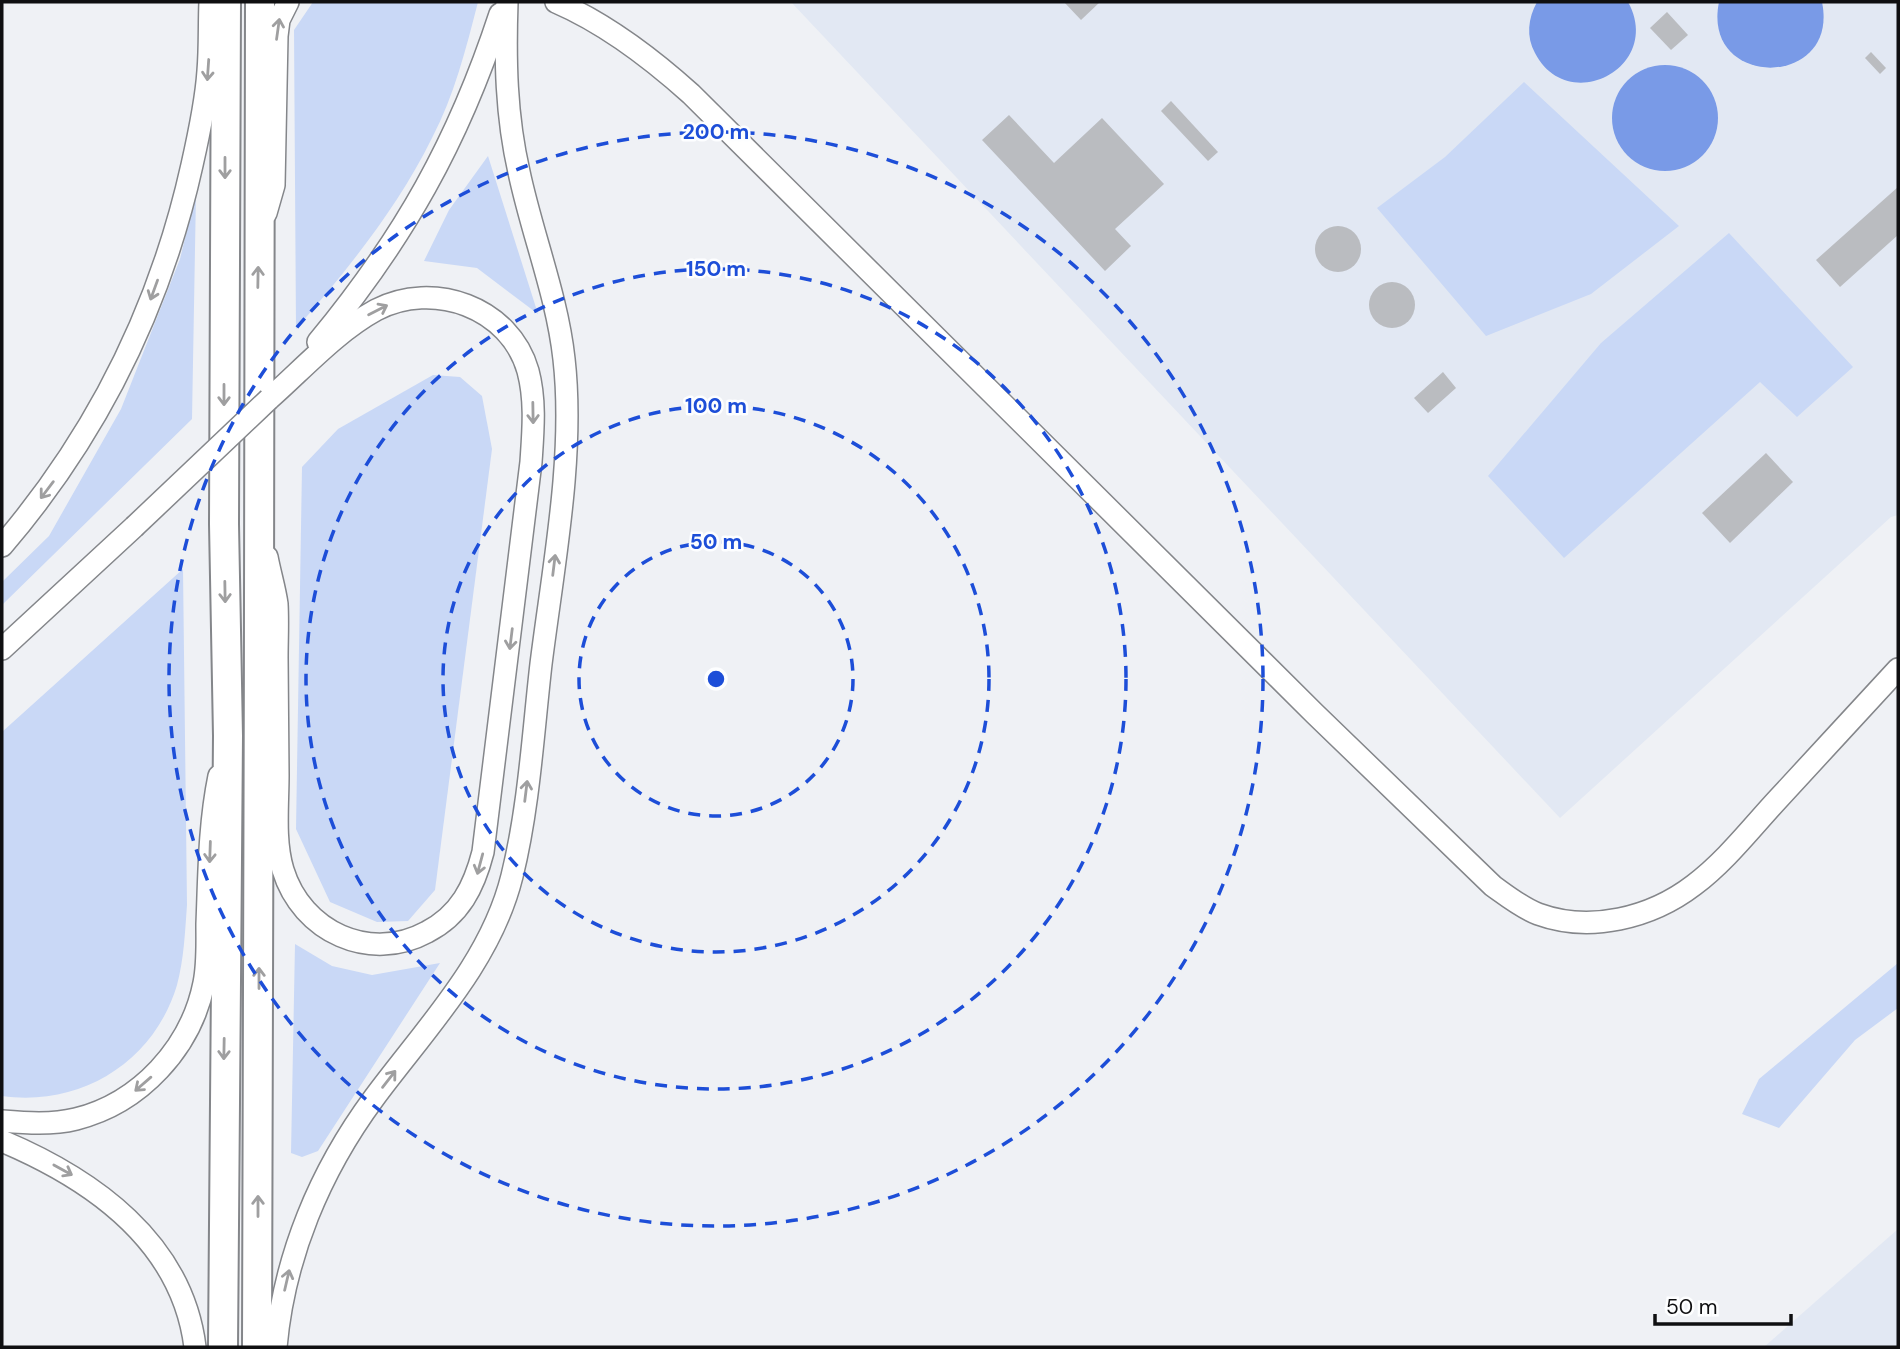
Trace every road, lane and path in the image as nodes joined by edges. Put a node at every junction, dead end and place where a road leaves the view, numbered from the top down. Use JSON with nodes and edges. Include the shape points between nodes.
{"nodes":[{"id":1,"x":209,"y":2,"type":"edge"},
{"id":2,"x":226,"y":2,"type":"edge"},
{"id":3,"x":260,"y":2,"type":"edge"},
{"id":4,"x":288,"y":2,"type":"edge"},
{"id":5,"x":506,"y":2,"type":"edge"},
{"id":6,"x":556,"y":2,"type":"edge"},
{"id":7,"x":259,"y":242,"type":"junction"},
{"id":8,"x":323,"y":344,"type":"junction"},
{"id":9,"x":259,"y":518,"type":"junction"},
{"id":10,"x":2,"y":546,"type":"edge"},
{"id":11,"x":2,"y":649,"type":"edge"},
{"id":12,"x":1898,"y":669,"type":"edge"},
{"id":13,"x":228,"y":736,"type":"junction"},
{"id":14,"x":2,"y":1121,"type":"edge"},
{"id":15,"x":2,"y":1141,"type":"edge"},
{"id":16,"x":195,"y":1347,"type":"edge"},
{"id":17,"x":223,"y":1347,"type":"edge"},
{"id":18,"x":257,"y":1347,"type":"edge"},
{"id":19,"x":276,"y":1347,"type":"edge"}],
"edges":[{"from":1,"to":10,"type":"main road","one_way":true,"via":[[208,72],[197,144],[151,299],[128,357],[74,452]]},
{"from":2,"to":13,"type":"highway","one_way":true},
{"from":3,"to":7,"type":"highway"},
{"from":7,"to":4,"type":"main road","one_way":true,"via":[[274,185],[277,36]]},
{"from":5,"to":8,"type":"main road","via":[[449,145],[411,214]]},
{"from":19,"to":5,"type":"main road","one_way":true,"via":[[291,1261],[323,1182],[372,1101],[495,929],[519,846],[558,531],[567,390],[557,317],[511,131],[505,67]]},
{"from":6,"to":12,"type":"main road","via":[[631,45],[713,115],[1363,760],[1493,886],[1537,914],[1584,923],[1607,921],[1652,910],[1675,898],[1714,868]]},
{"from":9,"to":7,"type":"highway","one_way":true},
{"from":8,"to":9,"type":"main road","one_way":true,"via":[[394,303],[444,298],[472,306],[495,321],[523,358],[531,383],[533,425],[526,513],[483,852],[462,904],[437,927],[402,942],[357,943],[331,932],[296,897],[283,869],[276,604]]},
{"from":8,"to":11,"type":"main road","bridge":true},
{"from":18,"to":9,"type":"highway","one_way":true},
{"from":13,"to":14,"type":"main road","one_way":true,"via":[[212,811],[204,983],[181,1041],[149,1080],[110,1107],[61,1122]]},
{"from":13,"to":17,"type":"highway","one_way":true},
{"from":15,"to":16,"type":"main road","one_way":true,"via":[[76,1177],[136,1228],[177,1288]]}]}
